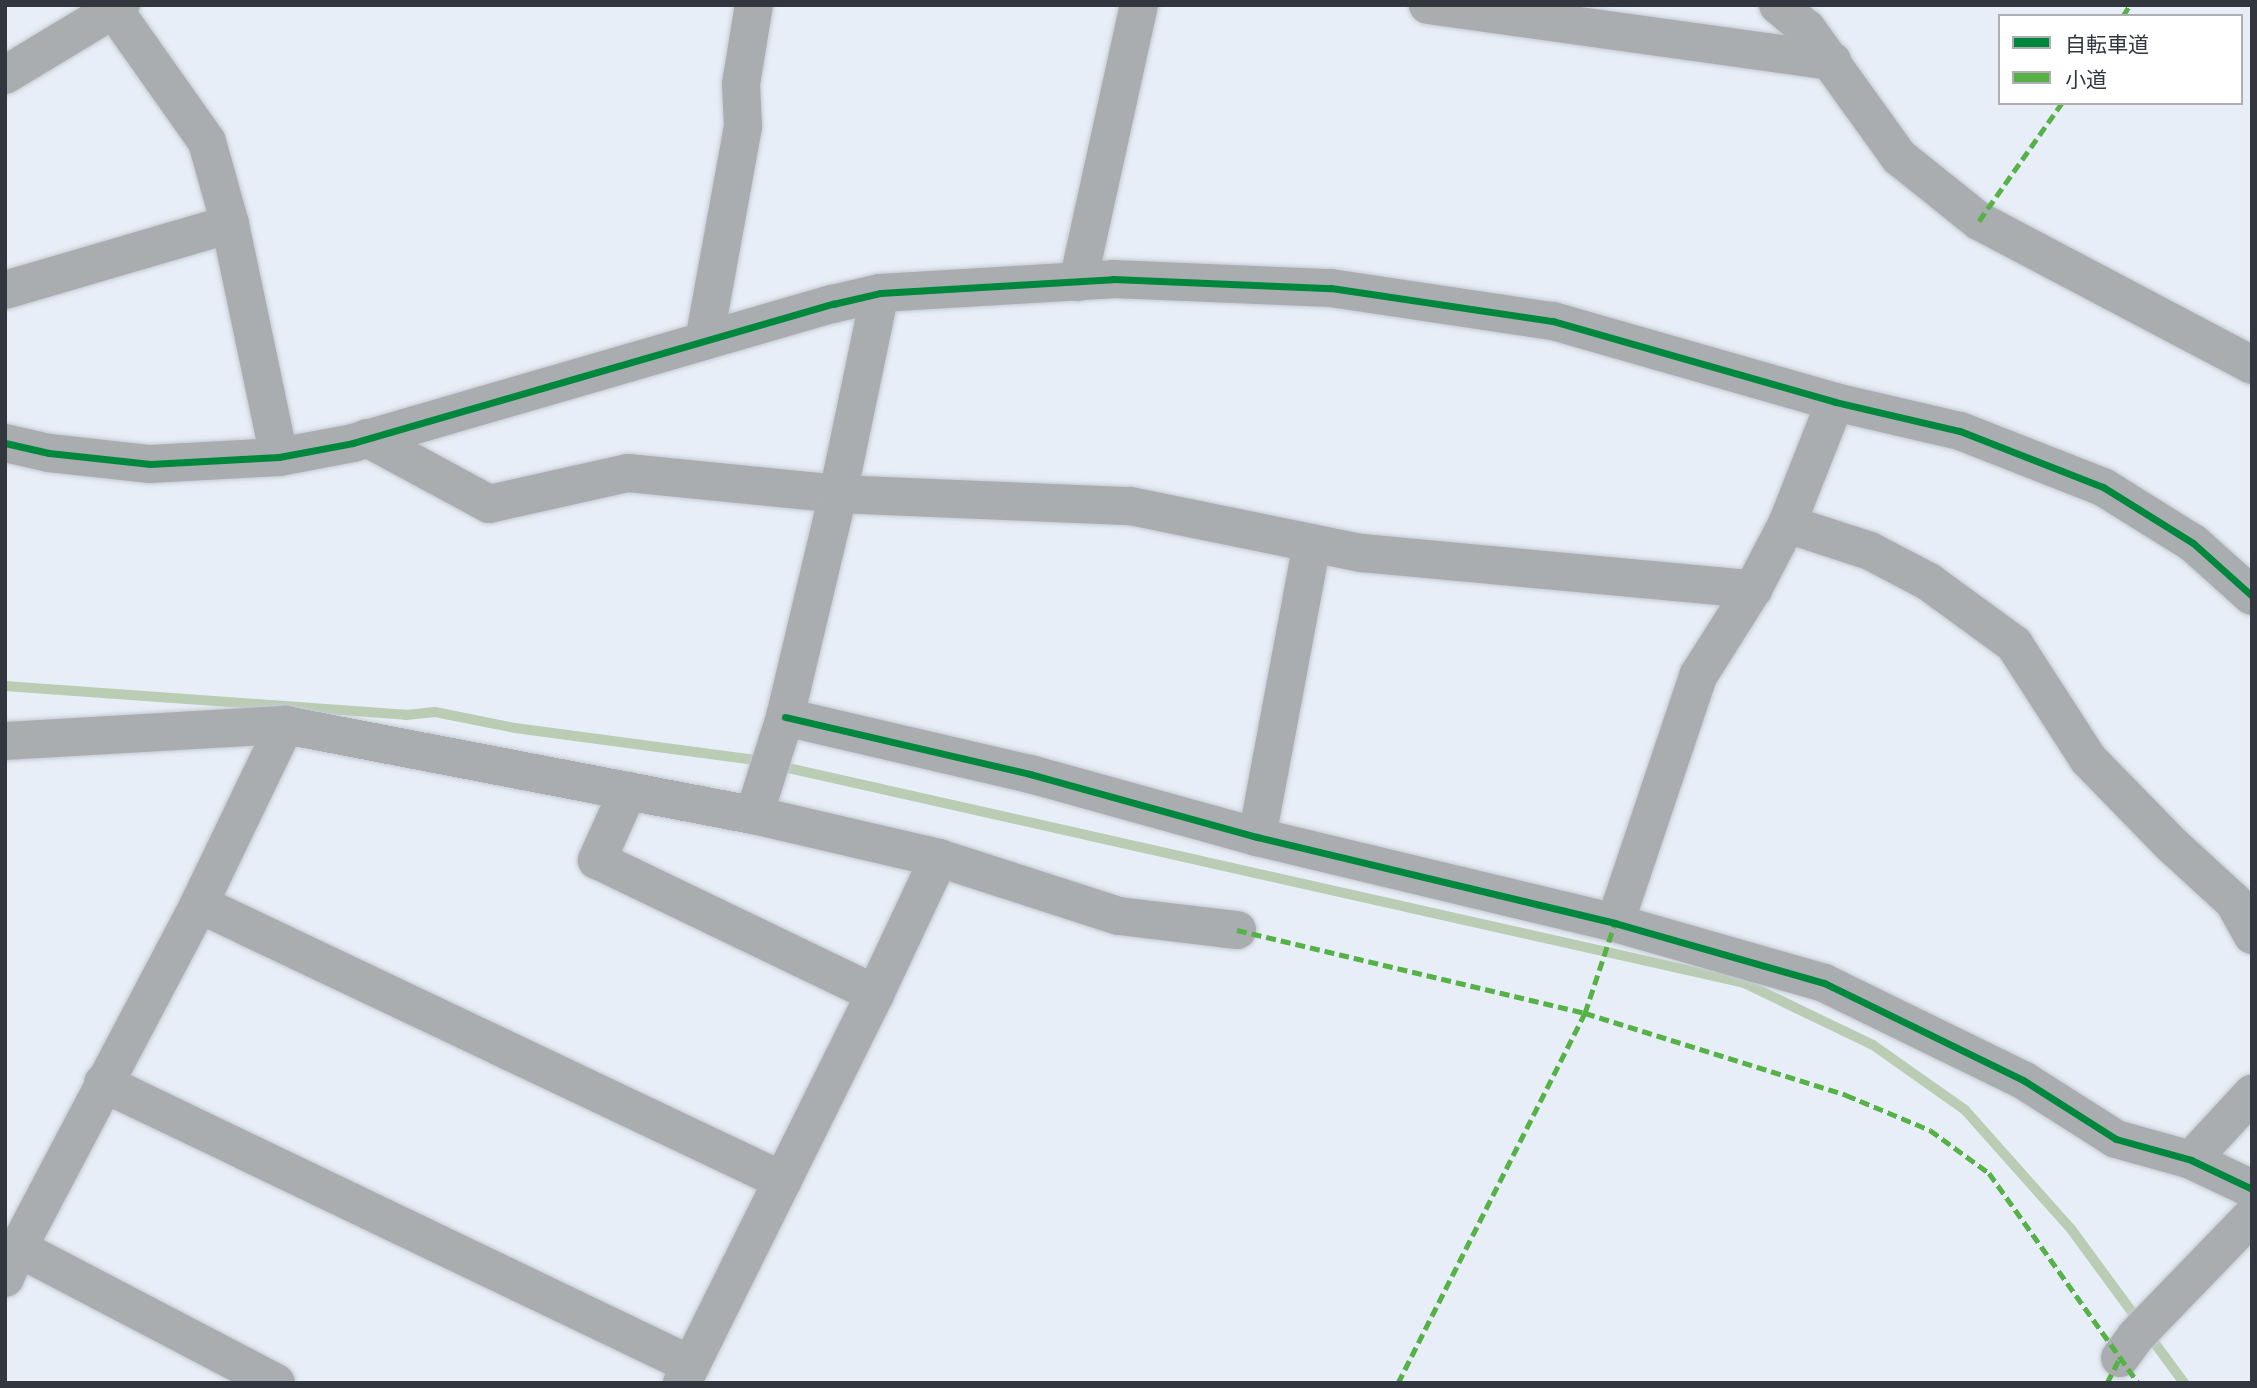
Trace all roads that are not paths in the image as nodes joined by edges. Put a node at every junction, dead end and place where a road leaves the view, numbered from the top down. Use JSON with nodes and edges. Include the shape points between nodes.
{"nodes":[{"id":1,"x":754,"y":5,"type":"edge"},
{"id":2,"x":1139,"y":5,"type":"edge"},
{"id":3,"x":1428,"y":5,"type":"edge"},
{"id":4,"x":1778,"y":5,"type":"edge"},
{"id":5,"x":118,"y":8,"type":"edge"},
{"id":6,"x":1832,"y":61,"type":"junction"},
{"id":7,"x":5,"y":75,"type":"edge"},
{"id":8,"x":230,"y":224,"type":"junction"},
{"id":9,"x":1078,"y":282,"type":"junction"},
{"id":10,"x":5,"y":290,"type":"edge"},
{"id":11,"x":880,"y":293,"type":"junction"},
{"id":12,"x":704,"y":341,"type":"junction"},
{"id":13,"x":2252,"y":365,"type":"edge"},
{"id":14,"x":1835,"y":402,"type":"junction"},
{"id":15,"x":368,"y":438,"type":"junction"},
{"id":16,"x":5,"y":443,"type":"edge"},
{"id":17,"x":279,"y":457,"type":"junction"},
{"id":18,"x":838,"y":494,"type":"junction"},
{"id":19,"x":1787,"y":524,"type":"junction"},
{"id":20,"x":1312,"y":543,"type":"junction"},
{"id":21,"x":1753,"y":589,"type":"junction"},
{"id":22,"x":2252,"y":596,"type":"edge"},
{"id":23,"x":785,"y":717,"type":"junction"},
{"id":24,"x":285,"y":725,"type":"junction"},
{"id":25,"x":5,"y":741,"type":"edge"},
{"id":26,"x":628,"y":791,"type":"junction"},
{"id":27,"x":754,"y":815,"type":"junction"},
{"id":28,"x":1256,"y":837,"type":"junction"},
{"id":29,"x":939,"y":858,"type":"junction"},
{"id":30,"x":199,"y":904,"type":"junction"},
{"id":31,"x":1615,"y":923,"type":"junction"},
{"id":32,"x":1237,"y":930,"type":"dead end"},
{"id":33,"x":2252,"y":935,"type":"edge"},
{"id":34,"x":875,"y":995,"type":"junction"},
{"id":35,"x":103,"y":1083,"type":"junction"},
{"id":36,"x":2252,"y":1094,"type":"edge"},
{"id":37,"x":2191,"y":1160,"type":"junction"},
{"id":38,"x":783,"y":1181,"type":"junction"},
{"id":39,"x":2252,"y":1189,"type":"edge"},
{"id":40,"x":2252,"y":1216,"type":"edge"},
{"id":41,"x":11,"y":1263,"type":"edge"},
{"id":42,"x":2120,"y":1358,"type":"dead end"},
{"id":43,"x":687,"y":1374,"type":"edge"},
{"id":44,"x":276,"y":1383,"type":"edge"}],
"edges":[{"from":1,"to":12,"type":"street","via":[[741,84],[743,126]]},
{"from":2,"to":9,"type":"street"},
{"from":3,"to":6,"type":"street"},
{"from":4,"to":6,"type":"street","via":[[1807,29]]},
{"from":5,"to":7,"type":"street"},
{"from":5,"to":8,"type":"street","via":[[206,142]]},
{"from":6,"to":13,"type":"street","via":[[1899,157],[1979,220]]},
{"from":8,"to":10,"type":"street"},
{"from":8,"to":17,"type":"street"},
{"from":9,"to":11,"type":"street"},
{"from":9,"to":14,"type":"street","via":[[1113,279],[1331,288],[1553,321]]},
{"from":11,"to":12,"type":"street"},
{"from":11,"to":18,"type":"street"},
{"from":12,"to":15,"type":"street"},
{"from":14,"to":19,"type":"street"},
{"from":14,"to":22,"type":"street","via":[[1960,431],[2104,487],[2193,543]]},
{"from":15,"to":17,"type":"street"},
{"from":15,"to":18,"type":"street","via":[[489,504],[628,473]]},
{"from":16,"to":17,"type":"street","via":[[49,453],[150,464]]},
{"from":18,"to":20,"type":"street","via":[[1130,506]]},
{"from":18,"to":23,"type":"street"},
{"from":19,"to":21,"type":"street"},
{"from":19,"to":33,"type":"street","via":[[1870,551],[1929,582],[2014,645],[2088,759],[2234,902]]},
{"from":20,"to":21,"type":"street","via":[[1362,553]]},
{"from":20,"to":28,"type":"street"},
{"from":21,"to":31,"type":"street","via":[[1699,676]]},
{"from":23,"to":27,"type":"street"},
{"from":23,"to":28,"type":"street","via":[[1030,774]]},
{"from":24,"to":25,"type":"street"},
{"from":24,"to":26,"type":"street"},
{"from":24,"to":30,"type":"street"},
{"from":26,"to":27,"type":"street"},
{"from":26,"to":34,"type":"street","via":[[597,860]]},
{"from":27,"to":29,"type":"street"},
{"from":28,"to":31,"type":"street"},
{"from":29,"to":32,"type":"street","via":[[1118,916]]},
{"from":29,"to":34,"type":"street"},
{"from":30,"to":35,"type":"street"},
{"from":30,"to":38,"type":"street"},
{"from":31,"to":37,"type":"street","via":[[1824,983],[2023,1080],[2116,1139]]},
{"from":34,"to":38,"type":"street"},
{"from":35,"to":41,"type":"street"},
{"from":35,"to":43,"type":"street"},
{"from":36,"to":37,"type":"street"},
{"from":37,"to":39,"type":"street"},
{"from":38,"to":43,"type":"street"},
{"from":40,"to":42,"type":"street"},
{"from":41,"to":44,"type":"street"}]}
